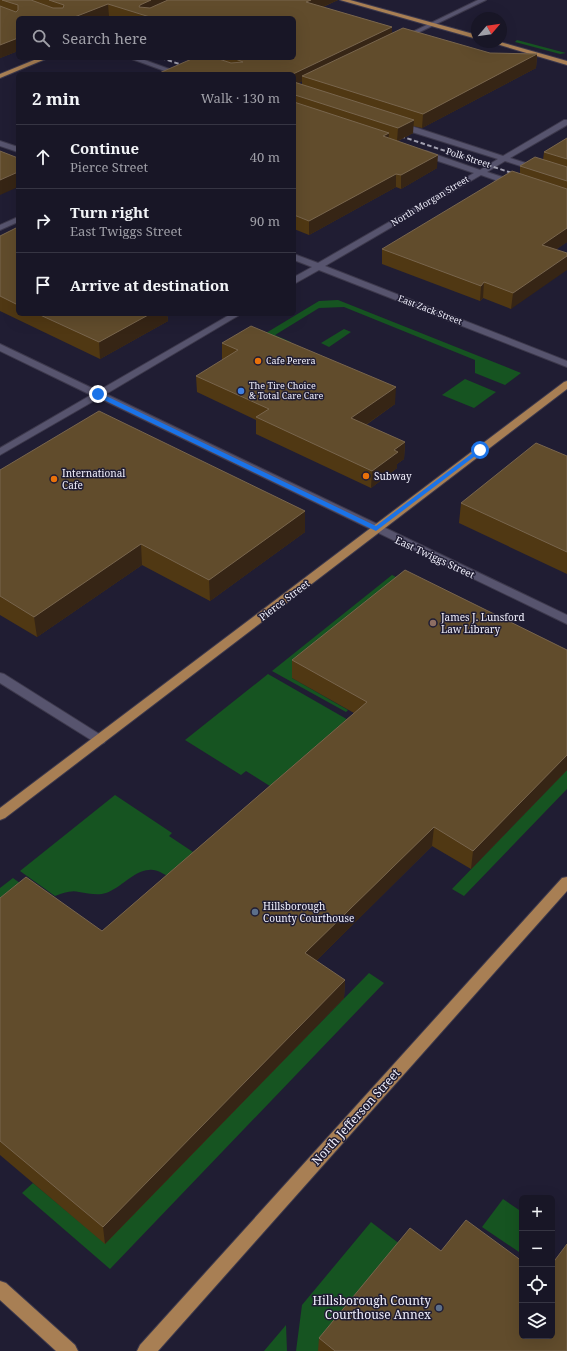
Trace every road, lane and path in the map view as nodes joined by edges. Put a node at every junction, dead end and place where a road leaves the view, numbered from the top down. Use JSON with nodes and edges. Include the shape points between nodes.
{"nodes":[{"id":1,"x":343,"y":0,"type":"edge"},
{"id":2,"x":483,"y":0,"type":"edge"},
{"id":3,"x":430,"y":24,"type":"junction"},
{"id":4,"x":471,"y":36,"type":"edge"},
{"id":5,"x":392,"y":43,"type":"edge"},
{"id":6,"x":507,"y":46,"type":"edge"},
{"id":7,"x":41,"y":60,"type":"edge"},
{"id":8,"x":138,"y":60,"type":"edge"},
{"id":9,"x":194,"y":60,"type":"edge"},
{"id":10,"x":567,"y":62,"type":"edge"},
{"id":11,"x":174,"y":72,"type":"edge"},
{"id":12,"x":232,"y":72,"type":"edge"},
{"id":13,"x":0,"y":76,"type":"edge"},
{"id":14,"x":567,"y":122,"type":"edge"},
{"id":15,"x":393,"y":123,"type":"edge"},
{"id":16,"x":0,"y":143,"type":"edge"},
{"id":17,"x":16,"y":149,"type":"edge"},
{"id":18,"x":414,"y":150,"type":"edge"},
{"id":19,"x":504,"y":158,"type":"junction"},
{"id":20,"x":479,"y":172,"type":"junction"},
{"id":21,"x":567,"y":179,"type":"edge"},
{"id":22,"x":525,"y":187,"type":"edge"},
{"id":23,"x":16,"y":220,"type":"edge"},
{"id":24,"x":0,"y":228,"type":"edge"},
{"id":25,"x":296,"y":258,"type":"edge"},
{"id":26,"x":319,"y":267,"type":"junction"},
{"id":27,"x":296,"y":280,"type":"edge"},
{"id":28,"x":234,"y":316,"type":"edge"},
{"id":29,"x":0,"y":347,"type":"edge"},
{"id":30,"x":567,"y":364,"type":"edge"},
{"id":31,"x":567,"y":384,"type":"edge"},
{"id":32,"x":98,"y":394,"type":"junction"},
{"id":33,"x":0,"y":452,"type":"edge"},
{"id":34,"x":376,"y":529,"type":"junction"},
{"id":35,"x":567,"y":620,"type":"edge"},
{"id":36,"x":0,"y":677,"type":"edge"},
{"id":37,"x":100,"y":740,"type":"junction"},
{"id":38,"x":0,"y":815,"type":"edge"},
{"id":39,"x":567,"y":882,"type":"edge"},
{"id":40,"x":0,"y":1289,"type":"edge"},
{"id":41,"x":69,"y":1351,"type":"edge"},
{"id":42,"x":146,"y":1351,"type":"edge"}],
"edges":[{"from":1,"to":3,"type":"main road"},
{"from":2,"to":3,"type":"street"},
{"from":3,"to":4,"type":"main road"},
{"from":3,"to":5,"type":"street"},
{"from":6,"to":10,"type":"main road"},
{"from":7,"to":13,"type":"main road"},
{"from":8,"to":11,"type":"street"},
{"from":9,"to":12,"type":"street"},
{"from":14,"to":19,"type":"street","name":"North Morgan Street"},
{"from":15,"to":19,"type":"street","name":"Polk Street"},
{"from":16,"to":17,"type":"street"},
{"from":18,"to":20,"type":"street","name":"Polk Street"},
{"from":19,"to":20,"type":"street","name":"North Morgan Street"},
{"from":19,"to":21,"type":"street","name":"Polk Street"},
{"from":20,"to":22,"type":"street","name":"Polk Street"},
{"from":20,"to":26,"type":"street","name":"North Morgan Street"},
{"from":23,"to":24,"type":"street"},
{"from":25,"to":26,"type":"street","name":"East Zack Street"},
{"from":26,"to":27,"type":"street","name":"North Morgan Street"},
{"from":26,"to":30,"type":"street","name":"East Zack Street"},
{"from":28,"to":32,"type":"street"},
{"from":29,"to":32,"type":"street","name":"East Twiggs Street"},
{"from":31,"to":34,"type":"main road","name":"Pierce Street"},
{"from":32,"to":33,"type":"street"},
{"from":32,"to":34,"type":"street","name":"East Twiggs Street"},
{"from":34,"to":35,"type":"street","name":"East Twiggs Street"},
{"from":34,"to":37,"type":"main road","name":"Pierce Street"},
{"from":36,"to":37,"type":"street"},
{"from":37,"to":38,"type":"main road","name":"Pierce Street"},
{"from":39,"to":42,"type":"main road","name":"North Jefferson Street"},
{"from":40,"to":41,"type":"main road"}]}
